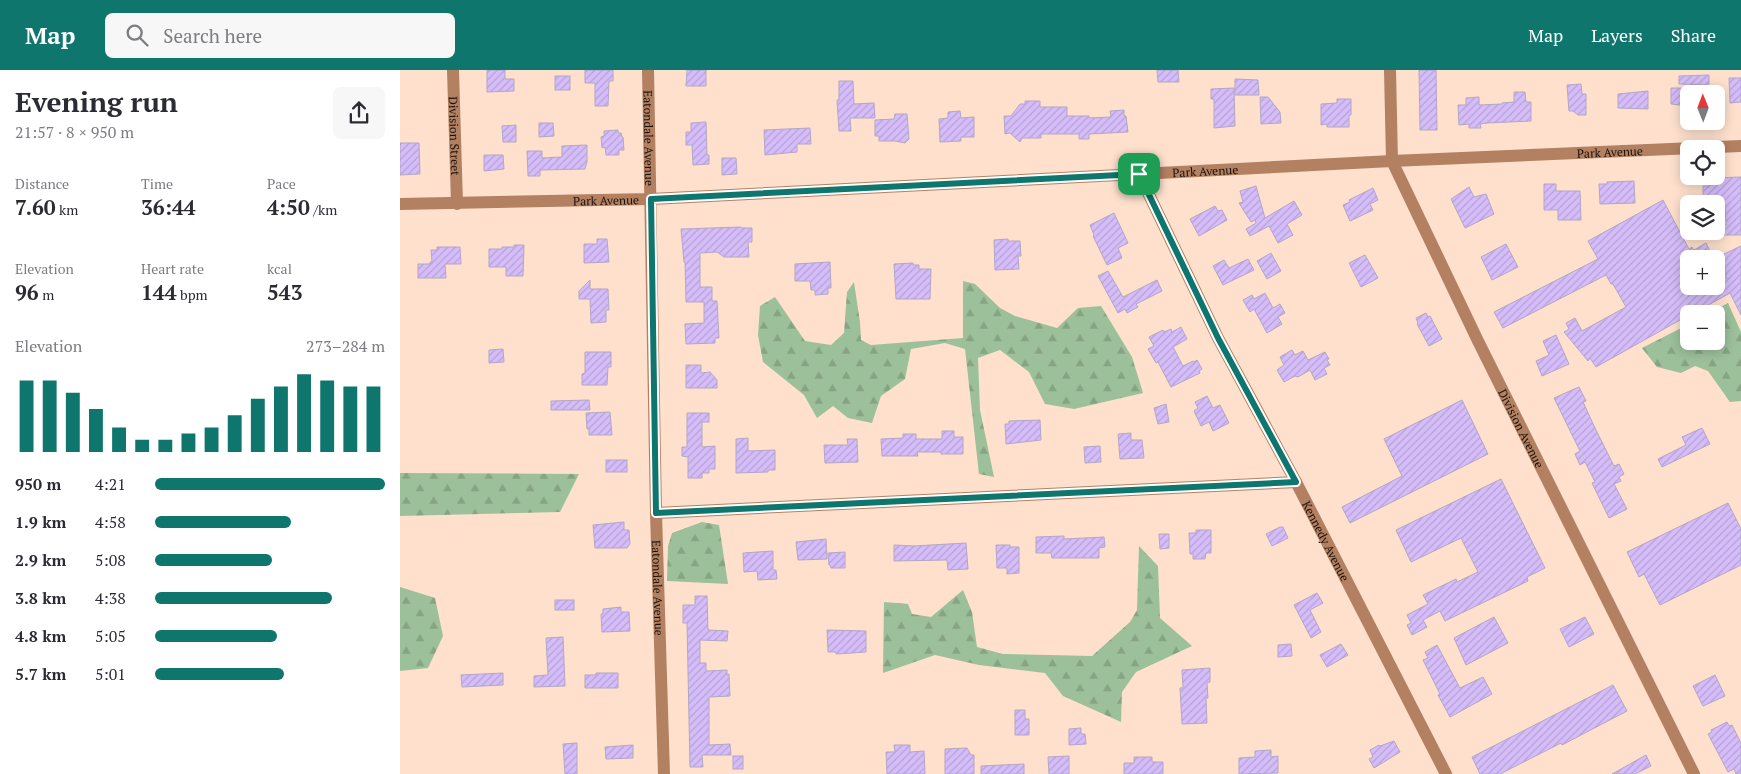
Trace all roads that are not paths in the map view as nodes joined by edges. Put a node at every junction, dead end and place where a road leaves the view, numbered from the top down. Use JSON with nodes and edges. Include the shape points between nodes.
{"nodes":[{"id":1,"x":453,"y":70,"type":"edge"},
{"id":2,"x":648,"y":70,"type":"edge"},
{"id":3,"x":1390,"y":70,"type":"edge"},
{"id":4,"x":1741,"y":146,"type":"edge"},
{"id":5,"x":1392,"y":161,"type":"junction"},
{"id":6,"x":1139,"y":174,"type":"junction"},
{"id":7,"x":651,"y":199,"type":"junction"},
{"id":8,"x":400,"y":204,"type":"edge"},
{"id":9,"x":456,"y":204,"type":"junction"},
{"id":10,"x":1296,"y":482,"type":"junction"},
{"id":11,"x":656,"y":513,"type":"junction"},
{"id":12,"x":664,"y":774,"type":"edge"},
{"id":13,"x":1446,"y":774,"type":"edge"},
{"id":14,"x":1694,"y":774,"type":"edge"}],
"edges":[{"from":1,"to":9,"type":"street","name":"Division Street"},
{"from":2,"to":7,"type":"street","name":"Eatondale Avenue"},
{"from":3,"to":5,"type":"street","name":"Division Avenue"},
{"from":4,"to":5,"type":"street","name":"Park Avenue"},
{"from":5,"to":6,"type":"street","name":"Park Avenue"},
{"from":5,"to":14,"type":"street","name":"Division Avenue"},
{"from":6,"to":7,"type":"street","name":"Park Avenue"},
{"from":6,"to":10,"type":"street","name":"Kennedy Avenue","via":[[1218,338]]},
{"from":7,"to":9,"type":"street","name":"Park Avenue"},
{"from":7,"to":11,"type":"street","name":"Eatondale Avenue"},
{"from":8,"to":9,"type":"street","name":"Park Avenue"},
{"from":10,"to":11,"type":"street"},
{"from":10,"to":13,"type":"street","name":"Kennedy Avenue"},
{"from":11,"to":12,"type":"street","name":"Eatondale Avenue"}]}
